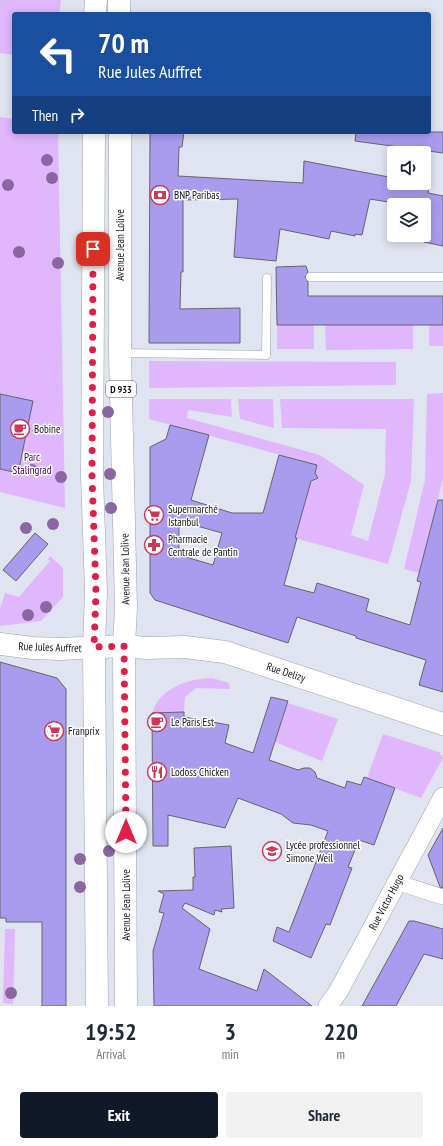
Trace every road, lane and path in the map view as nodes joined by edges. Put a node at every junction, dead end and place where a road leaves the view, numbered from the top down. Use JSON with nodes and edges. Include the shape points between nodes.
{"nodes":[{"id":1,"x":96,"y":0,"type":"edge"},
{"id":2,"x":119,"y":0,"type":"edge"},
{"id":3,"x":96,"y":12,"type":"edge"},
{"id":4,"x":119,"y":12,"type":"edge"},
{"id":5,"x":94,"y":134,"type":"edge"},
{"id":6,"x":120,"y":134,"type":"edge"},
{"id":7,"x":310,"y":277,"type":"dead end"},
{"id":8,"x":443,"y":277,"type":"edge"},
{"id":9,"x":267,"y":278,"type":"dead end"},
{"id":10,"x":120,"y":353,"type":"junction"},
{"id":11,"x":0,"y":644,"type":"edge"},
{"id":12,"x":124,"y":646,"type":"junction"},
{"id":13,"x":94,"y":647,"type":"junction"},
{"id":14,"x":443,"y":724,"type":"edge"},
{"id":15,"x":443,"y":797,"type":"edge"},
{"id":16,"x":396,"y":882,"type":"junction"},
{"id":17,"x":443,"y":897,"type":"edge"},
{"id":18,"x":97,"y":1006,"type":"edge"},
{"id":19,"x":126,"y":1006,"type":"edge"},
{"id":20,"x":328,"y":1006,"type":"edge"}],
"edges":[{"from":1,"to":3,"type":"main road"},
{"from":2,"to":4,"type":"main road"},
{"from":5,"to":13,"type":"main road","number":"D 933","via":[[92,461],[96,592]]},
{"from":6,"to":10,"type":"main road","name":"Avenue Jean Lolive","number":"D 933"},
{"from":7,"to":8,"type":"lane"},
{"from":9,"to":10,"type":"lane","via":[[266,355]]},
{"from":10,"to":12,"type":"main road","name":"Avenue Jean Lolive","number":"D 933","via":[[126,597]]},
{"from":11,"to":13,"type":"main road","name":"Rue Jules Auffret","via":[[33,648]]},
{"from":12,"to":13,"type":"main road","name":"Rue Jules Auffret"},
{"from":12,"to":14,"type":"main road","name":"Rue Delizy","via":[[185,647],[225,652]]},
{"from":12,"to":19,"type":"main road","name":"Avenue Jean Lolive","number":"D 933"},
{"from":13,"to":18,"type":"main road","number":"D 933"},
{"from":15,"to":16,"type":"street","name":"Rue Victor Hugo"},
{"from":16,"to":17,"type":"street"},
{"from":16,"to":20,"type":"street","name":"Rue Victor Hugo","via":[[338,992]]}]}
